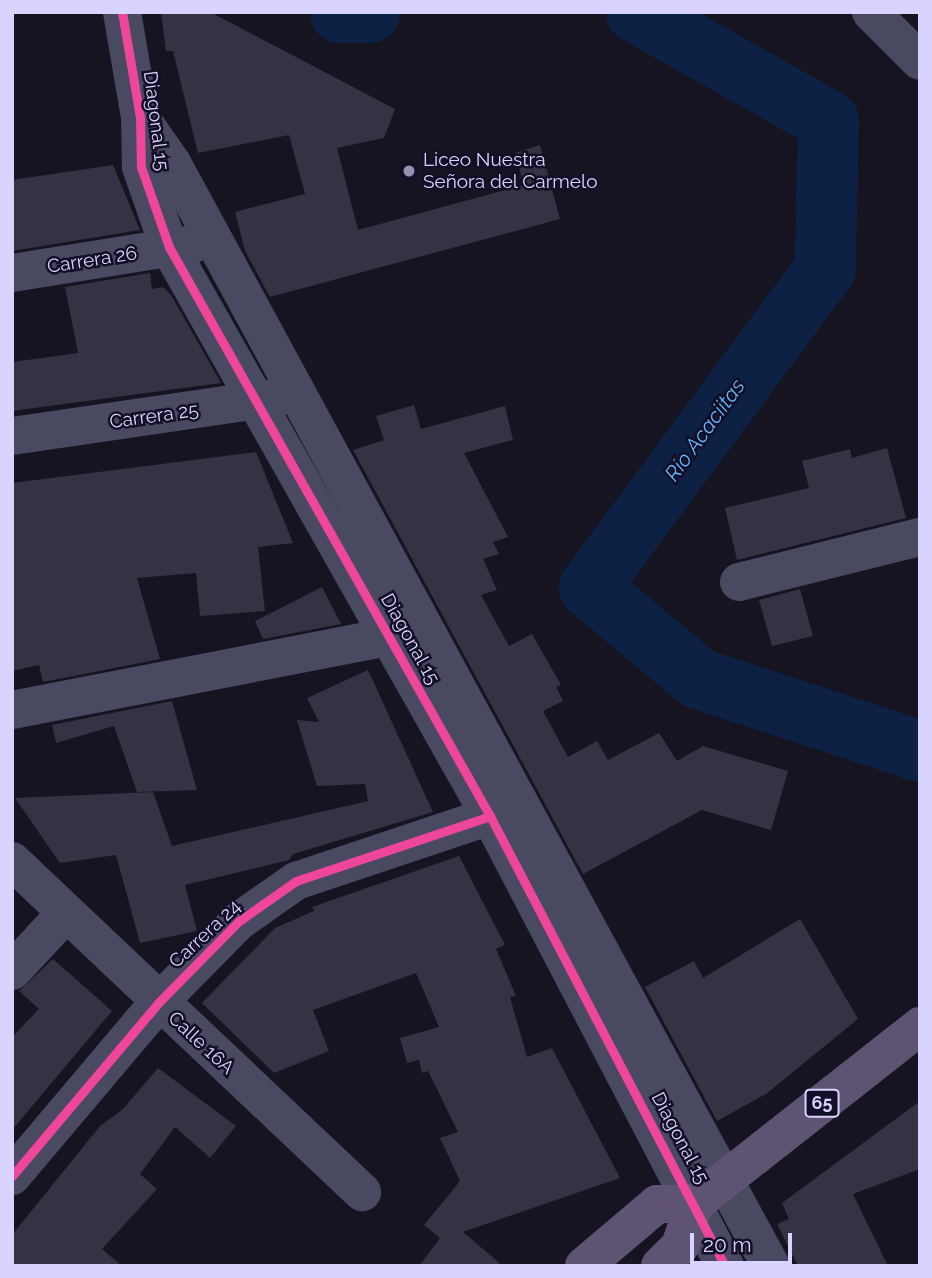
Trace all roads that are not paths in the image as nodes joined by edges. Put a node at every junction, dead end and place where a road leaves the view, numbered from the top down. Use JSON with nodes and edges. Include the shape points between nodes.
{"nodes":[{"id":1,"x":122,"y":12,"type":"edge"},
{"id":2,"x":870,"y":12,"type":"edge"},
{"id":3,"x":920,"y":61,"type":"edge"},
{"id":4,"x":140,"y":117,"type":"junction"},
{"id":5,"x":213,"y":241,"type":"junction"},
{"id":6,"x":169,"y":247,"type":"junction"},
{"id":7,"x":12,"y":273,"type":"edge"},
{"id":8,"x":295,"y":394,"type":"junction"},
{"id":9,"x":255,"y":401,"type":"junction"},
{"id":10,"x":12,"y":436,"type":"edge"},
{"id":11,"x":920,"y":537,"type":"edge"},
{"id":12,"x":739,"y":582,"type":"dead end"},
{"id":13,"x":389,"y":637,"type":"junction"},
{"id":14,"x":12,"y":710,"type":"edge"},
{"id":15,"x":490,"y":816,"type":"junction"},
{"id":16,"x":12,"y":861,"type":"edge"},
{"id":17,"x":66,"y":913,"type":"junction"},
{"id":18,"x":12,"y":971,"type":"edge"},
{"id":19,"x":158,"y":1003,"type":"junction"},
{"id":20,"x":920,"y":1026,"type":"edge"},
{"id":21,"x":12,"y":1176,"type":"edge"},
{"id":22,"x":725,"y":1180,"type":"junction"},
{"id":23,"x":362,"y":1192,"type":"dead end"},
{"id":24,"x":694,"y":1204,"type":"junction"},
{"id":25,"x":584,"y":1266,"type":"edge"},
{"id":26,"x":660,"y":1266,"type":"edge"},
{"id":27,"x":724,"y":1266,"type":"edge"},
{"id":28,"x":771,"y":1266,"type":"edge"}],
"edges":[{"from":1,"to":4,"type":"street","name":"Diagonal 15"},
{"from":2,"to":3,"type":"street"},
{"from":4,"to":5,"type":"street","name":"Diagonal 15"},
{"from":4,"to":6,"type":"street","name":"Diagonal 15","via":[[141,167]]},
{"from":5,"to":6,"type":"street","name":"Carrera 26"},
{"from":5,"to":8,"type":"street","name":"Diagonal 15"},
{"from":6,"to":7,"type":"street","name":"Carrera 26"},
{"from":6,"to":9,"type":"street","name":"Diagonal 15"},
{"from":8,"to":9,"type":"street","name":"Carrera 25"},
{"from":8,"to":22,"type":"street","name":"Diagonal 15"},
{"from":9,"to":10,"type":"street","name":"Carrera 25"},
{"from":9,"to":13,"type":"street","name":"Diagonal 15"},
{"from":11,"to":12,"type":"street"},
{"from":13,"to":14,"type":"street"},
{"from":13,"to":15,"type":"street","name":"Diagonal 15"},
{"from":15,"to":19,"type":"street","name":"Carrera 24","via":[[296,881],[239,921]]},
{"from":15,"to":24,"type":"street","name":"Diagonal 15"},
{"from":16,"to":17,"type":"street","name":"Calle 16A"},
{"from":17,"to":18,"type":"street"},
{"from":17,"to":19,"type":"street","name":"Calle 16A"},
{"from":19,"to":21,"type":"street","name":"Carrera 24"},
{"from":19,"to":23,"type":"street","name":"Calle 16A"},
{"from":20,"to":22,"type":"main road","number":"65"},
{"from":22,"to":24,"type":"main road","number":"65"},
{"from":22,"to":28,"type":"street","name":"Diagonal 15"},
{"from":24,"to":25,"type":"main road","via":[[657,1204]]},
{"from":24,"to":26,"type":"main road","via":[[680,1246]]},
{"from":24,"to":27,"type":"street","name":"Diagonal 15"}]}
